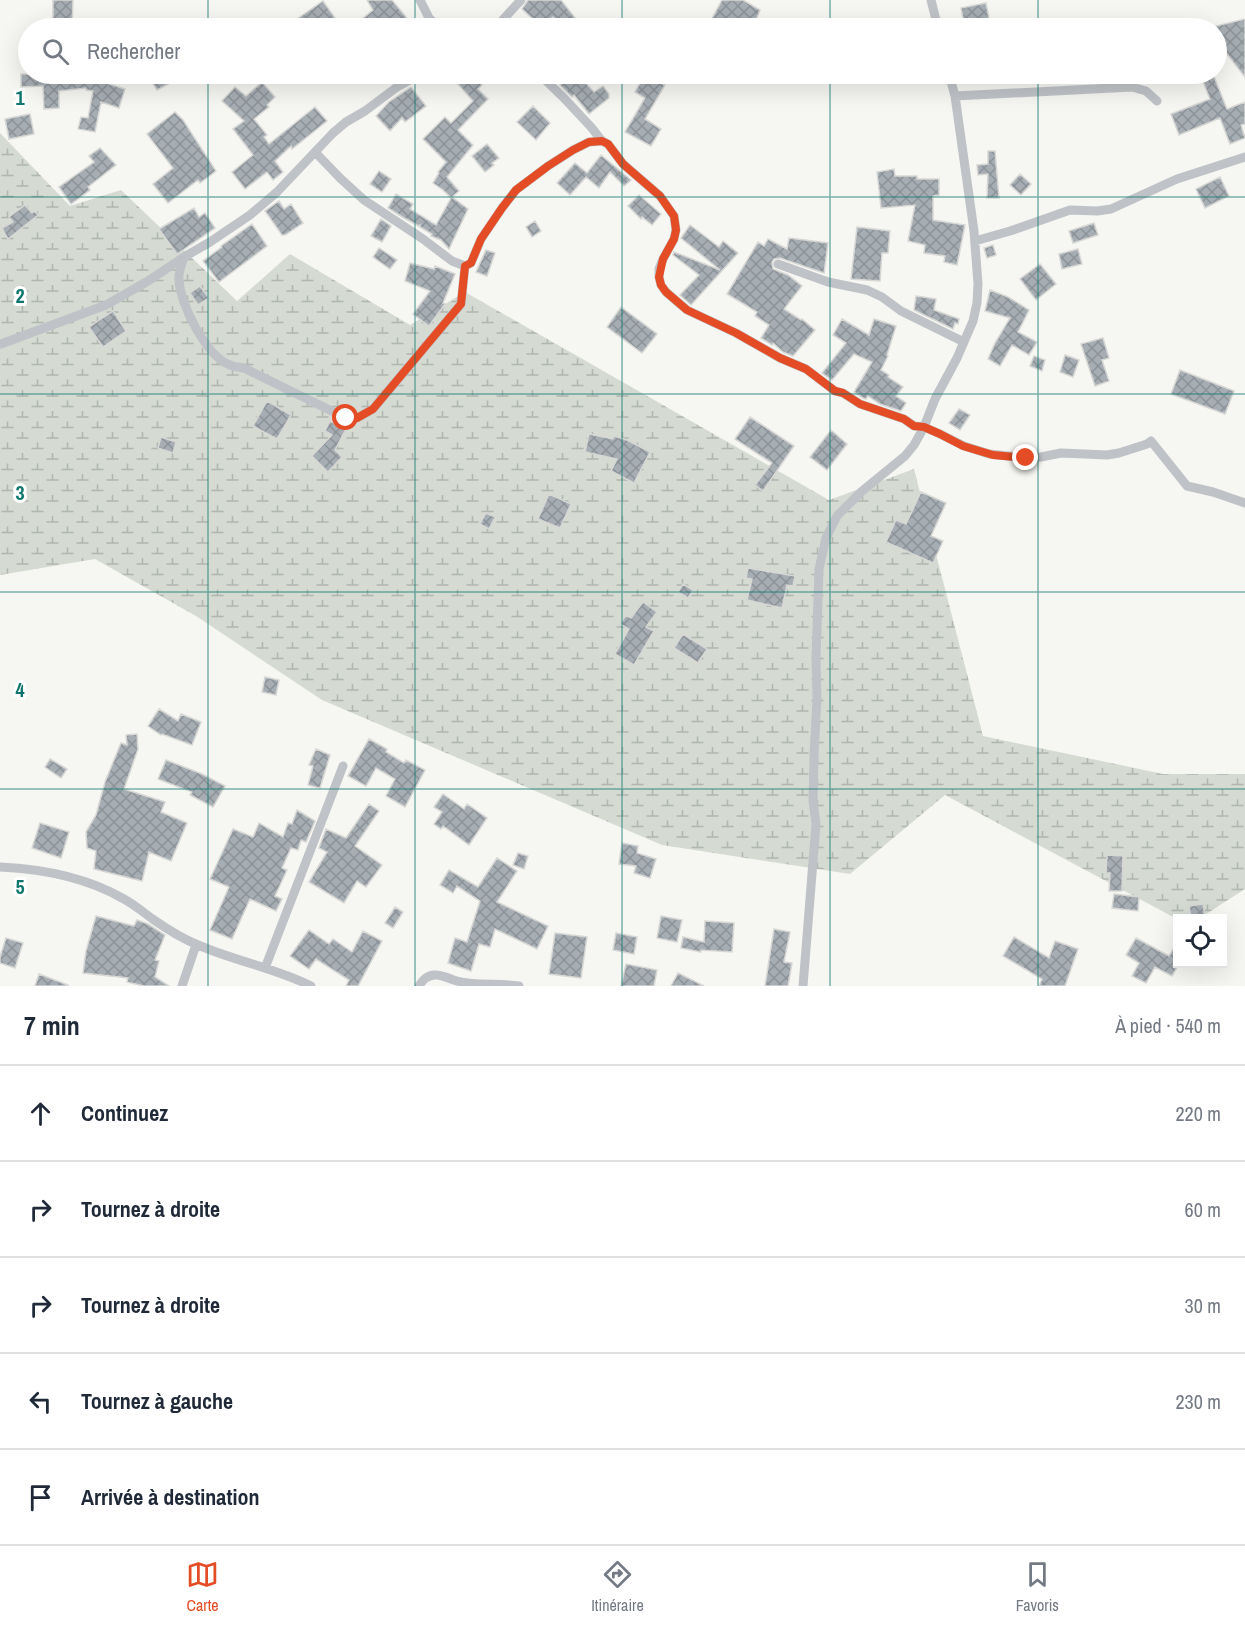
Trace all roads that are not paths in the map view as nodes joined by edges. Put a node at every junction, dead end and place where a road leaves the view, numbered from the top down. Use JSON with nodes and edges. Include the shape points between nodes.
{"nodes":[{"id":1,"x":420,"y":0,"type":"edge"},
{"id":2,"x":521,"y":0,"type":"edge"},
{"id":3,"x":931,"y":0,"type":"edge"},
{"id":4,"x":429,"y":18,"type":"edge"},
{"id":5,"x":504,"y":18,"type":"edge"},
{"id":6,"x":936,"y":18,"type":"edge"},
{"id":7,"x":403,"y":84,"type":"edge"},
{"id":8,"x":549,"y":84,"type":"edge"},
{"id":9,"x":952,"y":84,"type":"edge"},
{"id":10,"x":955,"y":96,"type":"junction"},
{"id":11,"x":1157,"y":101,"type":"dead end"},
{"id":12,"x":602,"y":141,"type":"junction"},
{"id":13,"x":315,"y":152,"type":"junction"},
{"id":14,"x":1245,"y":157,"type":"edge"},
{"id":15,"x":975,"y":241,"type":"junction"},
{"id":16,"x":184,"y":257,"type":"junction"},
{"id":17,"x":778,"y":264,"type":"dead end"},
{"id":18,"x":465,"y":266,"type":"junction"},
{"id":19,"x":964,"y":342,"type":"junction"},
{"id":20,"x":1,"y":344,"type":"edge"},
{"id":21,"x":924,"y":427,"type":"junction"},
{"id":22,"x":1245,"y":503,"type":"edge"},
{"id":23,"x":343,"y":766,"type":"dead end"},
{"id":24,"x":0,"y":867,"type":"edge"},
{"id":25,"x":196,"y":945,"type":"junction"},
{"id":26,"x":265,"y":968,"type":"junction"},
{"id":27,"x":182,"y":986,"type":"edge"},
{"id":28,"x":311,"y":986,"type":"edge"},
{"id":29,"x":419,"y":986,"type":"edge"},
{"id":30,"x":519,"y":986,"type":"edge"},
{"id":31,"x":803,"y":986,"type":"edge"}],
"edges":[{"from":1,"to":4,"type":"street"},
{"from":2,"to":5,"type":"street"},
{"from":3,"to":6,"type":"street"},
{"from":7,"to":13,"type":"street","via":[[346,122]]},
{"from":8,"to":12,"type":"street"},
{"from":9,"to":10,"type":"street"},
{"from":10,"to":11,"type":"street","via":[[1132,87],[1146,91]]},
{"from":10,"to":15,"type":"street"},
{"from":12,"to":18,"type":"street","via":[[573,150],[516,190],[481,239],[471,263]]},
{"from":12,"to":21,"type":"street","via":[[660,196],[674,216],[674,239],[659,277],[666,292],[679,304],[806,369],[860,404]]},
{"from":13,"to":16,"type":"street","via":[[250,215]]},
{"from":13,"to":18,"type":"street","via":[[364,200]]},
{"from":14,"to":15,"type":"street","via":[[1177,179],[1111,209],[1070,210]]},
{"from":15,"to":19,"type":"street","via":[[977,303]]},
{"from":16,"to":18,"type":"street","via":[[179,279],[182,294],[209,349],[229,365],[244,368],[346,418],[357,418],[373,409],[461,304]]},
{"from":16,"to":20,"type":"street","via":[[105,305]]},
{"from":17,"to":19,"type":"street","via":[[828,282],[867,290]]},
{"from":19,"to":21,"type":"street"},
{"from":21,"to":22,"type":"street","via":[[989,454],[1026,458],[1061,453],[1107,455],[1151,441],[1187,486]]},
{"from":21,"to":31,"type":"street","via":[[905,456],[837,516],[822,555],[816,658],[816,833]]},
{"from":23,"to":26,"type":"street"},
{"from":24,"to":25,"type":"street","via":[[87,882],[124,899]]},
{"from":25,"to":26,"type":"street"},
{"from":25,"to":27,"type":"street"},
{"from":26,"to":28,"type":"street"},
{"from":29,"to":30,"type":"street","via":[[424,979],[438,975],[472,984]]}]}
